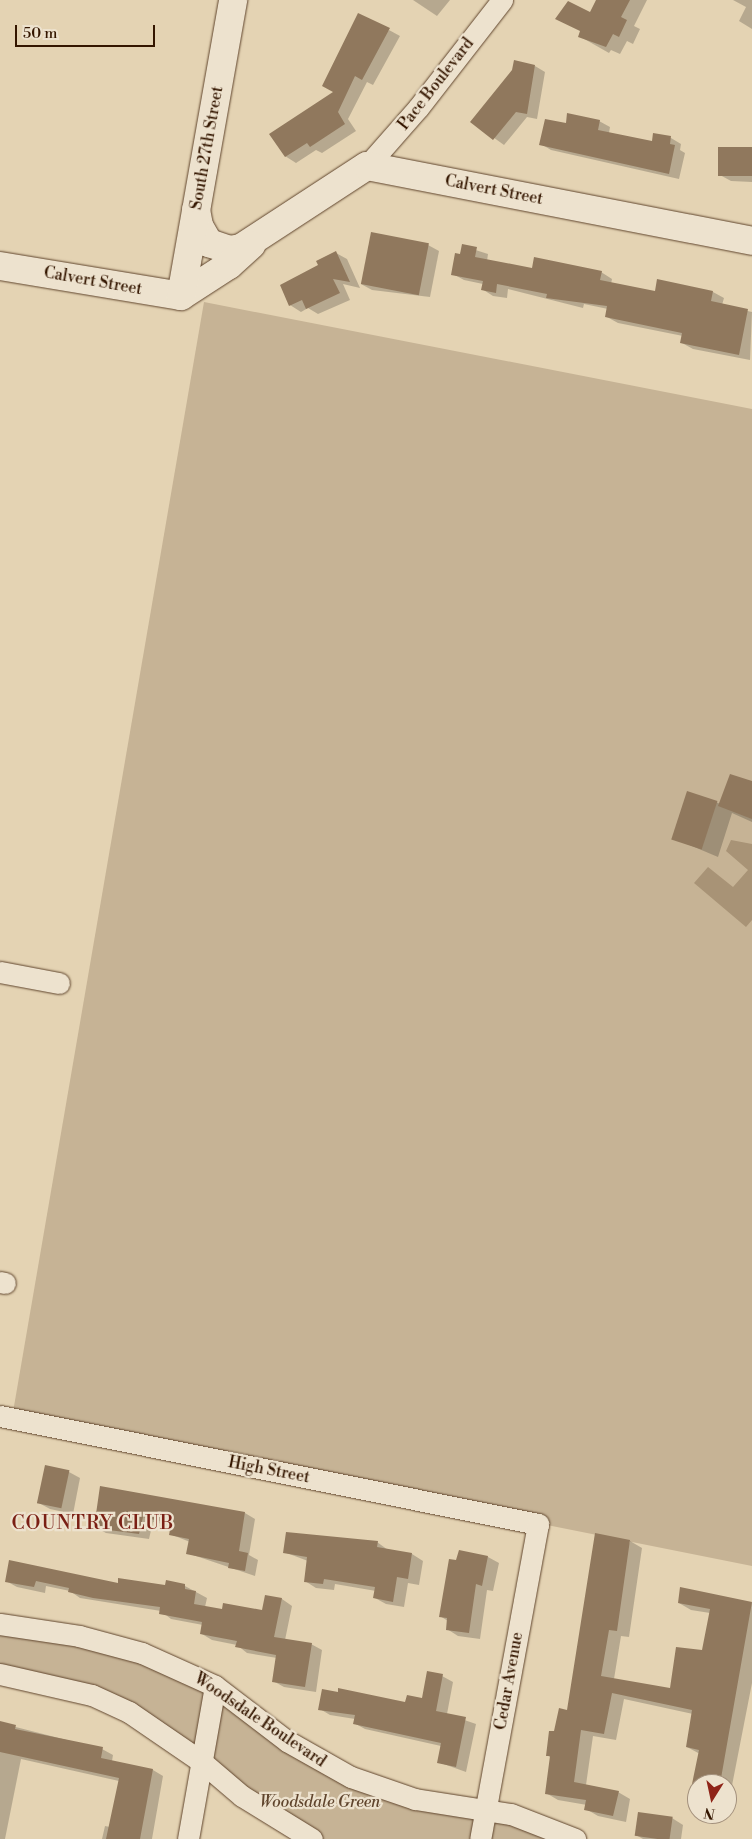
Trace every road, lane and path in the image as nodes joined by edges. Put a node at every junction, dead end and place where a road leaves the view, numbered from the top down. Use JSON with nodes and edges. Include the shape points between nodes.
{"nodes":[{"id":1,"x":233,"y":0,"type":"edge"},
{"id":2,"x":502,"y":0,"type":"edge"},
{"id":3,"x":367,"y":166,"type":"junction"},
{"id":4,"x":196,"y":210,"type":"junction"},
{"id":5,"x":256,"y":240,"type":"junction"},
{"id":6,"x":752,"y":241,"type":"edge"},
{"id":7,"x":0,"y":266,"type":"edge"},
{"id":8,"x":181,"y":296,"type":"junction"},
{"id":9,"x":0,"y":972,"type":"edge"},
{"id":10,"x":59,"y":983,"type":"dead end"},
{"id":11,"x":0,"y":1416,"type":"edge"},
{"id":12,"x":538,"y":1524,"type":"joint"},
{"id":13,"x":0,"y":1624,"type":"edge"},
{"id":14,"x":0,"y":1674,"type":"edge"},
{"id":15,"x":215,"y":1686,"type":"junction"},
{"id":16,"x":202,"y":1762,"type":"junction"},
{"id":17,"x":485,"y":1809,"type":"junction"},
{"id":18,"x":188,"y":1839,"type":"edge"},
{"id":19,"x":312,"y":1839,"type":"edge"},
{"id":20,"x":480,"y":1839,"type":"edge"},
{"id":21,"x":575,"y":1839,"type":"edge"}],
"edges":[{"from":1,"to":4,"type":"street","name":"South 27th Street"},
{"from":2,"to":3,"type":"street","name":"Pace Boulevard","via":[[418,108]]},
{"from":3,"to":5,"type":"street"},
{"from":3,"to":6,"type":"street","name":"Calvert Street"},
{"from":4,"to":5,"type":"street","via":[[203,236],[214,246],[229,250]]},
{"from":4,"to":8,"type":"street","name":"South 27th Street"},
{"from":5,"to":8,"type":"street","via":[[229,265]]},
{"from":7,"to":8,"type":"street","name":"Calvert Street"},
{"from":9,"to":10,"type":"street"},
{"from":11,"to":12,"type":"street","name":"High Street"},
{"from":12,"to":17,"type":"street","name":"Cedar Avenue"},
{"from":13,"to":15,"type":"street","name":"Woodsdale Boulevard","via":[[111,1644],[181,1668]]},
{"from":14,"to":16,"type":"street","via":[[92,1695],[129,1712]]},
{"from":15,"to":16,"type":"street"},
{"from":15,"to":17,"type":"street","name":"Woodsdale Boulevard","via":[[287,1741],[351,1777],[415,1799]]},
{"from":16,"to":18,"type":"street"},
{"from":16,"to":19,"type":"street","via":[[242,1796]]},
{"from":17,"to":20,"type":"street","name":"Cedar Avenue"},
{"from":17,"to":21,"type":"street","name":"Woodsdale Boulevard","via":[[543,1825]]}]}
